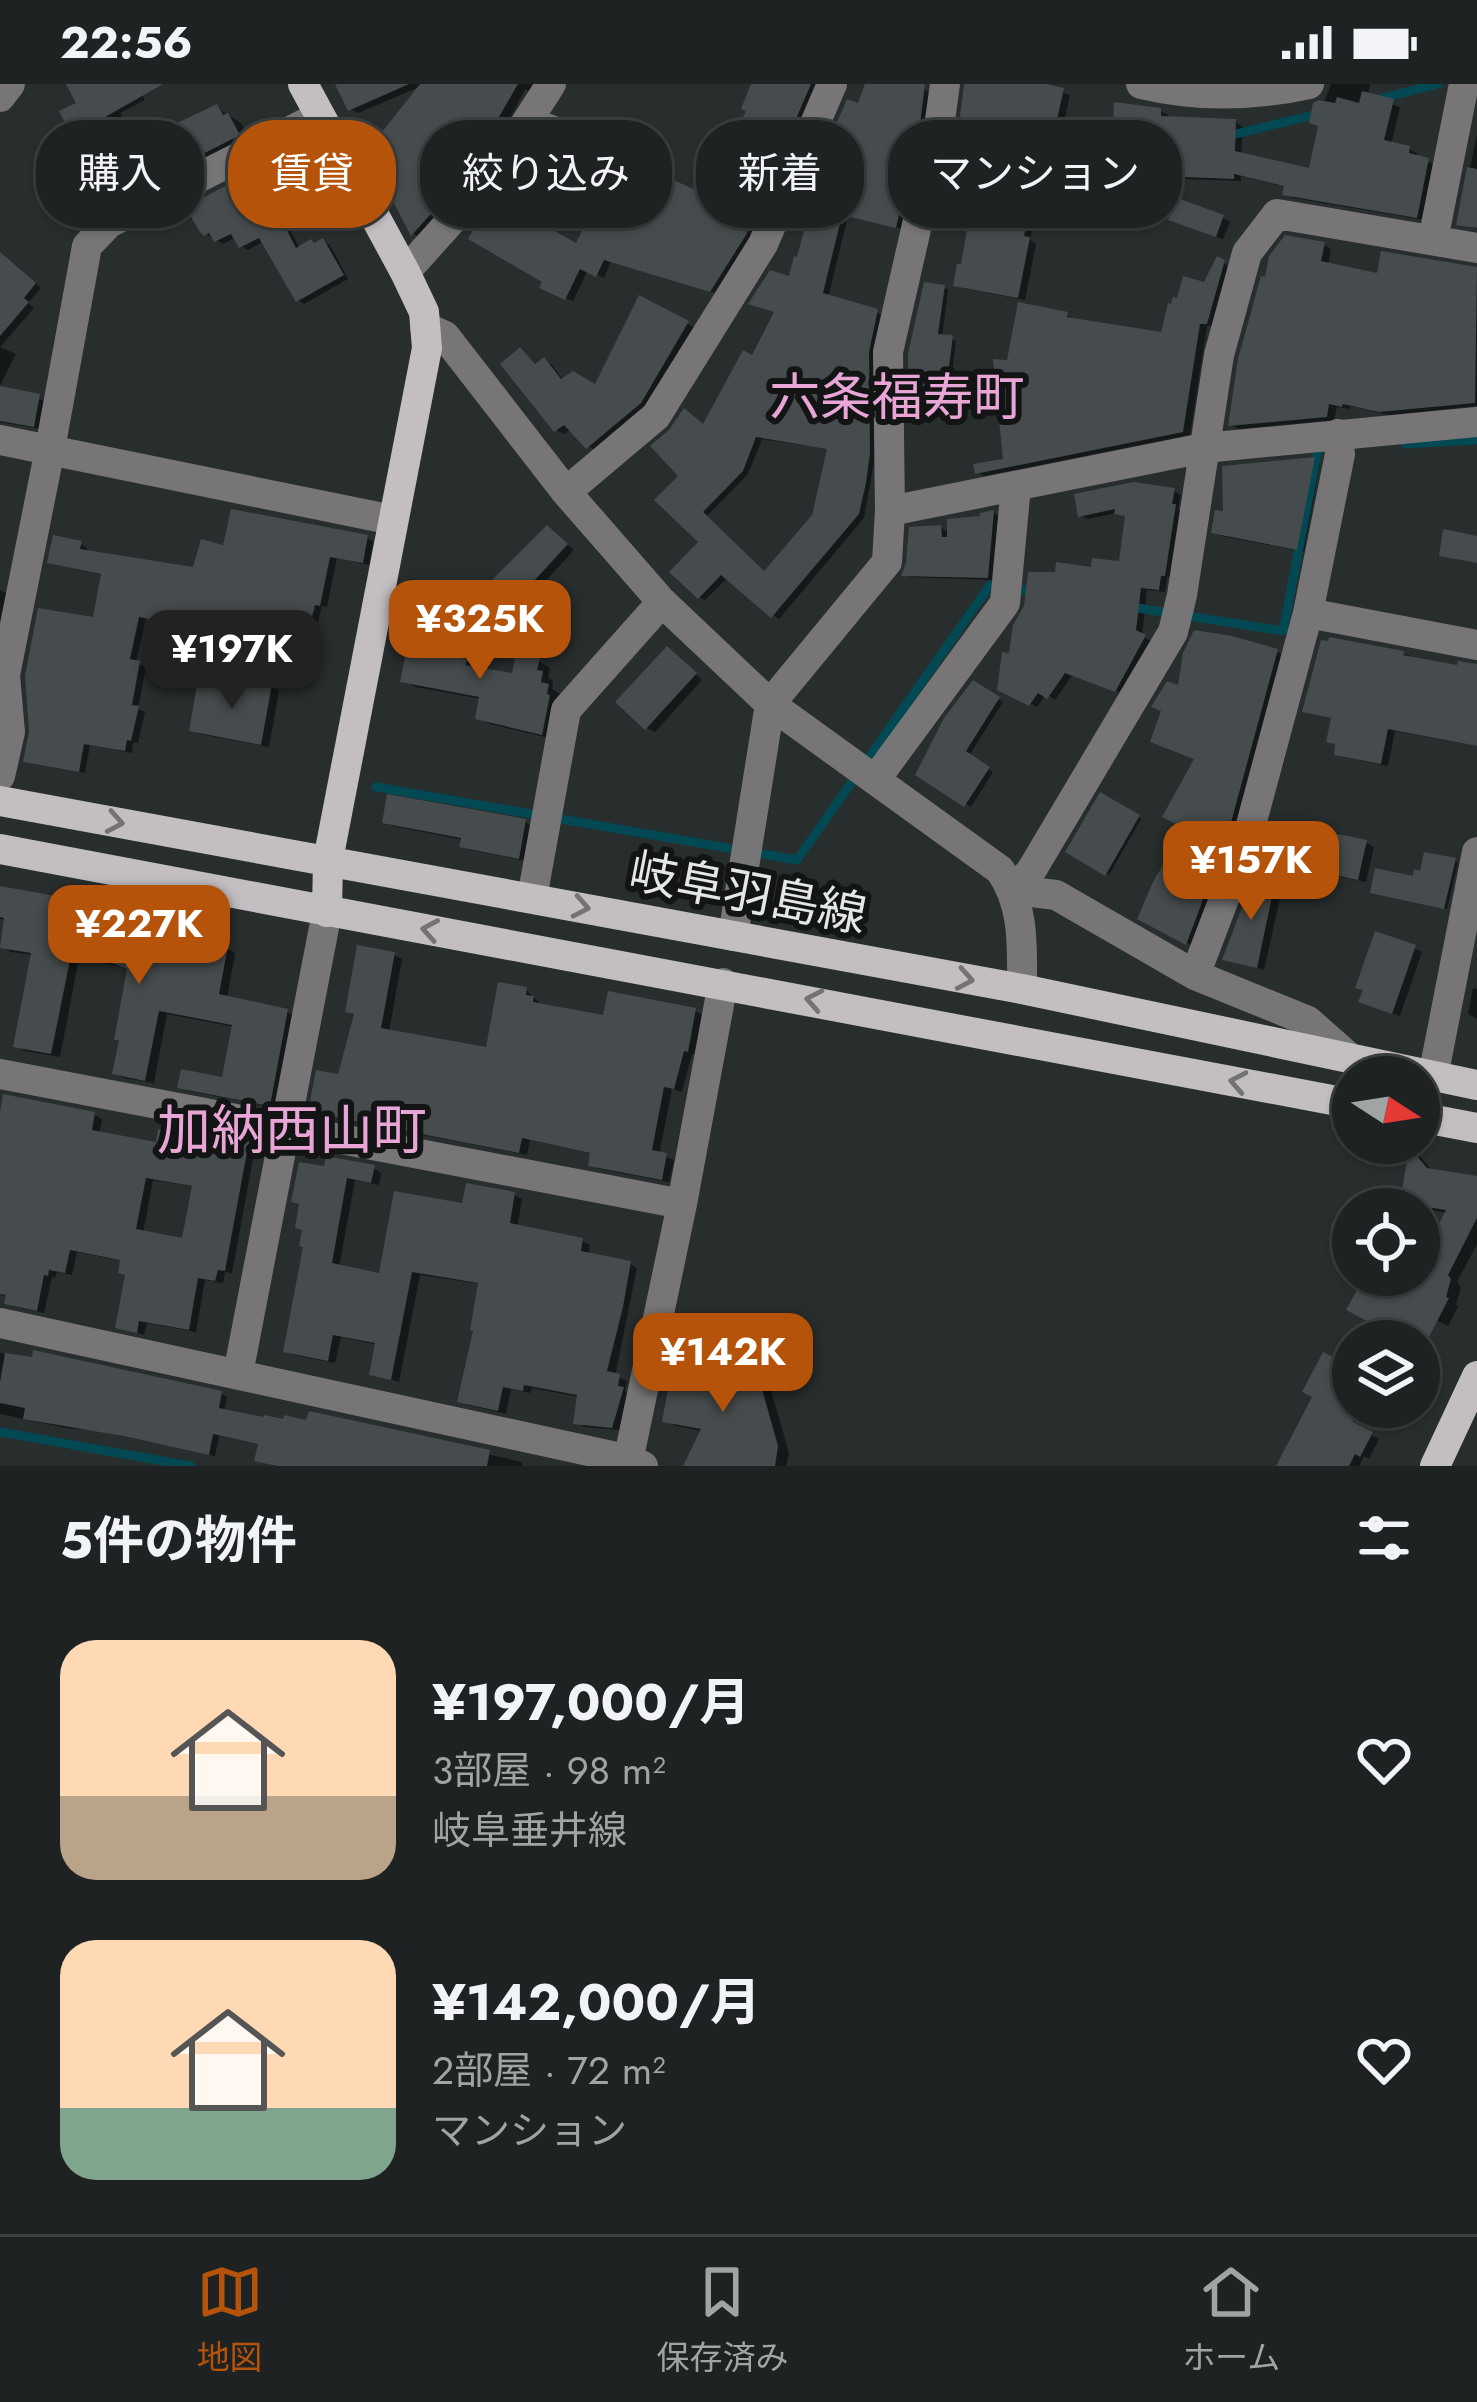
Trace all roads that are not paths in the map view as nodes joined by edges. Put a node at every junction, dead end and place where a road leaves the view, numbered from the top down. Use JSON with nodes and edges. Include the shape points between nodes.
{"nodes":[{"id":1,"x":10,"y":84,"type":"edge"},
{"id":2,"x":303,"y":84,"type":"edge"},
{"id":3,"x":551,"y":84,"type":"edge"},
{"id":4,"x":832,"y":84,"type":"edge"},
{"id":5,"x":945,"y":84,"type":"edge"},
{"id":6,"x":1141,"y":84,"type":"edge"},
{"id":7,"x":1309,"y":84,"type":"edge"},
{"id":8,"x":1464,"y":84,"type":"edge"},
{"id":9,"x":1269,"y":88,"type":"edge"},
{"id":10,"x":0,"y":97,"type":"edge"},
{"id":11,"x":320,"y":116,"type":"junction"},
{"id":12,"x":529,"y":120,"type":"edge"},
{"id":13,"x":445,"y":228,"type":"edge"},
{"id":14,"x":1433,"y":240,"type":"junction"},
{"id":15,"x":1477,"y":248,"type":"edge"},
{"id":16,"x":406,"y":272,"type":"junction"},
{"id":17,"x":425,"y":327,"type":"junction"},
{"id":18,"x":1477,"y":422,"type":"edge"},
{"id":19,"x":1338,"y":434,"type":"junction"},
{"id":20,"x":0,"y":440,"type":"edge"},
{"id":21,"x":50,"y":448,"type":"junction"},
{"id":22,"x":1204,"y":448,"type":"junction"},
{"id":23,"x":1016,"y":486,"type":"junction"},
{"id":24,"x":566,"y":492,"type":"junction"},
{"id":25,"x":890,"y":512,"type":"junction"},
{"id":26,"x":393,"y":520,"type":"junction"},
{"id":27,"x":662,"y":602,"type":"junction"},
{"id":28,"x":1308,"y":613,"type":"junction"},
{"id":29,"x":1477,"y":645,"type":"edge"},
{"id":30,"x":770,"y":704,"type":"junction"},
{"id":31,"x":0,"y":776,"type":"edge"},
{"id":32,"x":875,"y":780,"type":"junction"},
{"id":33,"x":0,"y":801,"type":"edge"},
{"id":34,"x":0,"y":848,"type":"edge"},
{"id":35,"x":1477,"y":852,"type":"edge"},
{"id":36,"x":328,"y":860,"type":"junction"},
{"id":37,"x":1014,"y":890,"type":"junction"},
{"id":38,"x":532,"y":898,"type":"junction"},
{"id":39,"x":327,"y":912,"type":"junction"},
{"id":40,"x":733,"y":936,"type":"junction"},
{"id":41,"x":1195,"y":975,"type":"junction"},
{"id":42,"x":723,"y":983,"type":"junction"},
{"id":43,"x":1022,"y":989,"type":"junction"},
{"id":44,"x":1337,"y":1056,"type":"edge"},
{"id":45,"x":1348,"y":1056,"type":"edge"},
{"id":46,"x":1437,"y":1056,"type":"edge"},
{"id":47,"x":0,"y":1074,"type":"edge"},
{"id":48,"x":1440,"y":1078,"type":"edge"},
{"id":49,"x":1477,"y":1085,"type":"edge"},
{"id":50,"x":1332,"y":1100,"type":"edge"},
{"id":51,"x":1440,"y":1121,"type":"edge"},
{"id":52,"x":285,"y":1126,"type":"junction"},
{"id":53,"x":1477,"y":1128,"type":"edge"},
{"id":54,"x":682,"y":1204,"type":"junction"},
{"id":55,"x":0,"y":1323,"type":"edge"},
{"id":56,"x":238,"y":1374,"type":"junction"},
{"id":57,"x":1477,"y":1376,"type":"edge"},
{"id":58,"x":633,"y":1464,"type":"edge"},
{"id":59,"x":1435,"y":1466,"type":"edge"}],
"edges":[{"from":1,"to":10,"type":"street"},
{"from":2,"to":11,"type":"main road"},
{"from":3,"to":12,"type":"street"},
{"from":4,"to":24,"type":"street","via":[[763,244],[656,416]]},
{"from":5,"to":25,"type":"street","via":[[888,352]]},
{"from":6,"to":9,"type":"street","via":[[1175,92]]},
{"from":7,"to":9,"type":"street"},
{"from":8,"to":14,"type":"street"},
{"from":11,"to":16,"type":"main road"},
{"from":11,"to":21,"type":"street","via":[[109,223],[87,246]]},
{"from":13,"to":16,"type":"street"},
{"from":14,"to":15,"type":"street"},
{"from":14,"to":22,"type":"street","via":[[1276,214],[1247,253]]},
{"from":16,"to":17,"type":"main road"},
{"from":17,"to":24,"type":"street","via":[[446,336]]},
{"from":17,"to":26,"type":"main road"},
{"from":18,"to":19,"type":"street"},
{"from":19,"to":22,"type":"street"},
{"from":19,"to":28,"type":"street"},
{"from":20,"to":21,"type":"street"},
{"from":21,"to":26,"type":"street"},
{"from":21,"to":31,"type":"street","via":[[5,675],[10,732]]},
{"from":22,"to":23,"type":"street"},
{"from":22,"to":37,"type":"street","via":[[1172,632]]},
{"from":23,"to":25,"type":"street"},
{"from":23,"to":32,"type":"street","via":[[1005,603]]},
{"from":24,"to":27,"type":"street"},
{"from":25,"to":30,"type":"street","via":[[887,562]]},
{"from":26,"to":36,"type":"main road"},
{"from":27,"to":30,"type":"street"},
{"from":27,"to":38,"type":"street","via":[[566,710]]},
{"from":28,"to":29,"type":"street"},
{"from":28,"to":41,"type":"street","via":[[1248,836]]},
{"from":30,"to":32,"type":"street"},
{"from":30,"to":40,"type":"street"},
{"from":32,"to":37,"type":"street","via":[[1000,870]]},
{"from":33,"to":36,"type":"main road","name":"岐阜羽島線","one_way":true},
{"from":34,"to":39,"type":"main road","name":"岐阜羽島線"},
{"from":35,"to":46,"type":"street"},
{"from":36,"to":38,"type":"main road","name":"岐阜羽島線"},
{"from":36,"to":39,"type":"main road"},
{"from":37,"to":41,"type":"street","via":[[1056,895]]},
{"from":37,"to":43,"type":"street"},
{"from":38,"to":40,"type":"main road","name":"岐阜羽島線","one_way":true},
{"from":42,"to":39,"type":"main road","name":"岐阜羽島線","one_way":true},
{"from":39,"to":52,"type":"street"},
{"from":40,"to":43,"type":"main road","name":"岐阜羽島線","one_way":true},
{"from":41,"to":45,"type":"street","via":[[1308,1022]]},
{"from":50,"to":42,"type":"main road","name":"岐阜羽島線","one_way":true},
{"from":42,"to":54,"type":"street"},
{"from":43,"to":44,"type":"main road","name":"岐阜羽島線"},
{"from":47,"to":52,"type":"street"},
{"from":48,"to":49,"type":"main road","name":"岐阜羽島線"},
{"from":51,"to":53,"type":"main road"},
{"from":52,"to":54,"type":"street"},
{"from":52,"to":56,"type":"street"},
{"from":54,"to":58,"type":"street"},
{"from":55,"to":56,"type":"street"},
{"from":56,"to":58,"type":"street"},
{"from":57,"to":59,"type":"main road"}]}
